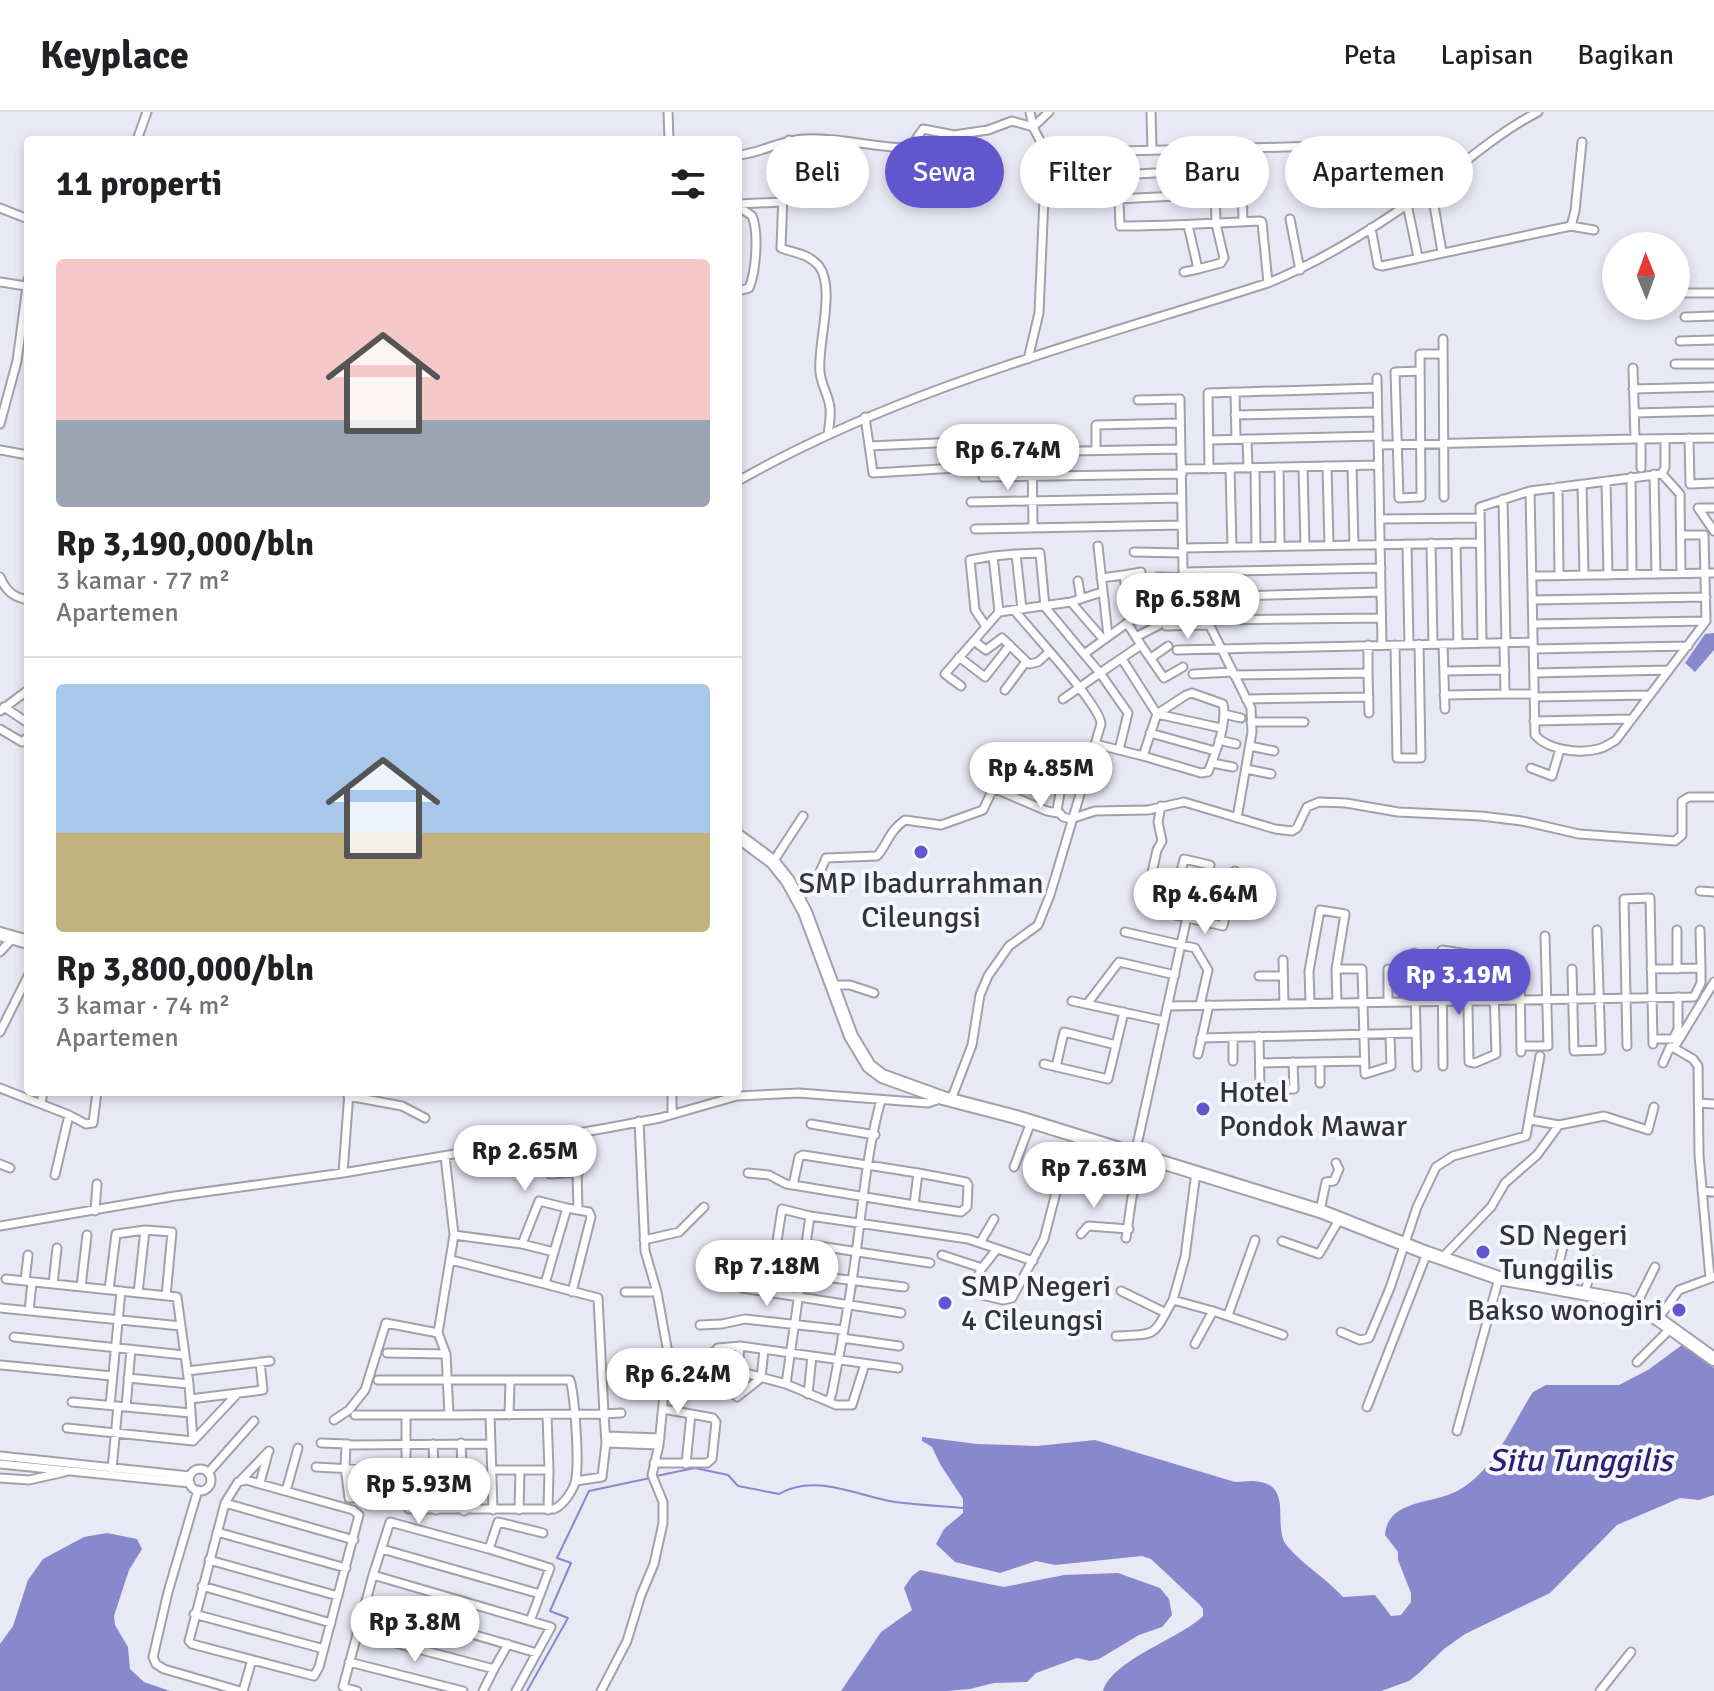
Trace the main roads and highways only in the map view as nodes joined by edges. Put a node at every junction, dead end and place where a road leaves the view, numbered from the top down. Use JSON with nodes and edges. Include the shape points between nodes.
{"nodes":[{"id":1,"x":742,"y":839,"type":"edge"},
{"id":2,"x":1714,"y":1359,"type":"edge"}],
"edges":[{"from":1,"to":2,"type":"main road","via":[[773,862],[798,900],[851,1036],[869,1066],[882,1076],[1320,1211],[1499,1278],[1617,1298],[1636,1305]]}]}
